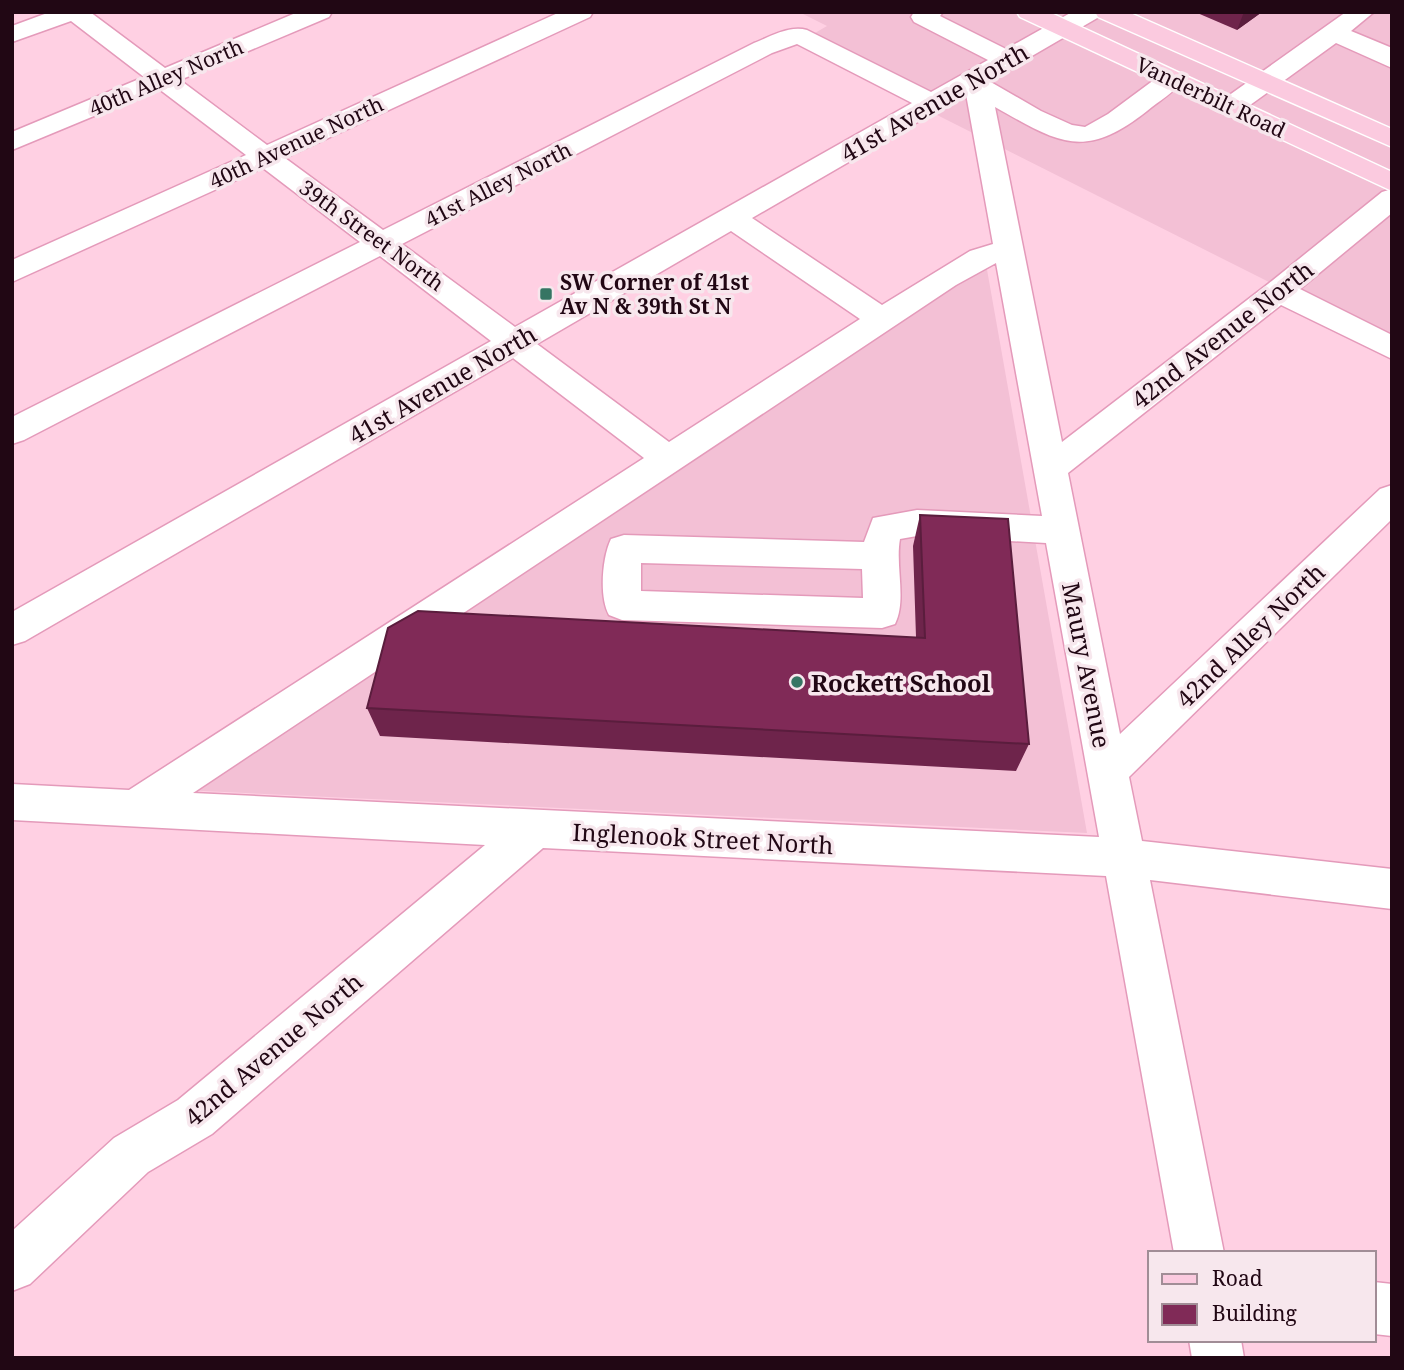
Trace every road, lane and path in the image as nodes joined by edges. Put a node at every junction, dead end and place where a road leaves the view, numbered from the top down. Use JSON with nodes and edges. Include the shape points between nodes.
{"nodes":[{"id":1,"x":74,"y":12,"type":"edge"},
{"id":2,"x":320,"y":12,"type":"edge"},
{"id":3,"x":581,"y":12,"type":"edge"},
{"id":4,"x":1029,"y":12,"type":"edge"},
{"id":5,"x":1090,"y":12,"type":"edge"},
{"id":6,"x":1107,"y":12,"type":"edge"},
{"id":7,"x":1362,"y":12,"type":"edge"},
{"id":8,"x":922,"y":14,"type":"edge"},
{"id":9,"x":1063,"y":28,"type":"junction"},
{"id":10,"x":1333,"y":33,"type":"junction"},
{"id":11,"x":12,"y":35,"type":"edge"},
{"id":12,"x":1387,"y":53,"type":"edge"},
{"id":13,"x":987,"y":75,"type":"junction"},
{"id":14,"x":162,"y":79,"type":"junction"},
{"id":15,"x":1171,"y":79,"type":"junction"},
{"id":16,"x":1264,"y":82,"type":"junction"},
{"id":17,"x":933,"y":103,"type":"junction"},
{"id":18,"x":1230,"y":107,"type":"junction"},
{"id":19,"x":1392,"y":139,"type":"edge"},
{"id":20,"x":12,"y":142,"type":"edge"},
{"id":21,"x":263,"y":156,"type":"junction"},
{"id":22,"x":1392,"y":183,"type":"edge"},
{"id":23,"x":1392,"y":198,"type":"edge"},
{"id":24,"x":732,"y":218,"type":"junction"},
{"id":25,"x":384,"y":243,"type":"junction"},
{"id":26,"x":1009,"y":249,"type":"junction"},
{"id":27,"x":12,"y":272,"type":"edge"},
{"id":28,"x":1279,"y":291,"type":"junction"},
{"id":29,"x":883,"y":320,"type":"junction"},
{"id":30,"x":515,"y":342,"type":"junction"},
{"id":31,"x":1392,"y":348,"type":"edge"},
{"id":32,"x":12,"y":432,"type":"edge"},
{"id":33,"x":669,"y":460,"type":"junction"},
{"id":34,"x":1050,"y":469,"type":"junction"},
{"id":35,"x":1392,"y":498,"type":"edge"},
{"id":36,"x":1062,"y":530,"type":"junction"},
{"id":37,"x":879,"y":556,"type":"junction"},
{"id":38,"x":12,"y":630,"type":"edge"},
{"id":39,"x":1108,"y":771,"type":"junction"},
{"id":40,"x":12,"y":802,"type":"edge"},
{"id":41,"x":134,"y":809,"type":"junction"},
{"id":42,"x":533,"y":830,"type":"junction"},
{"id":43,"x":1124,"y":858,"type":"junction"},
{"id":44,"x":1392,"y":889,"type":"edge"},
{"id":45,"x":1199,"y":1251,"type":"edge"},
{"id":46,"x":12,"y":1266,"type":"edge"}],
"edges":[{"from":1,"to":11,"type":"street"},
{"from":1,"to":14,"type":"street","name":"39th Street North"},
{"from":2,"to":14,"type":"street","name":"40th Alley North"},
{"from":3,"to":21,"type":"street","name":"40th Avenue North"},
{"from":4,"to":9,"type":"main road","name":"Vanderbilt Road"},
{"from":5,"to":9,"type":"street","name":"41st Avenue North"},
{"from":6,"to":16,"type":"main road","name":"Vanderbilt Road"},
{"from":7,"to":10,"type":"street"},
{"from":8,"to":13,"type":"street"},
{"from":9,"to":13,"type":"street","name":"41st Avenue North"},
{"from":9,"to":15,"type":"main road","name":"Vanderbilt Road"},
{"from":10,"to":12,"type":"street"},
{"from":10,"to":16,"type":"street"},
{"from":13,"to":15,"type":"street","via":[[1066,133],[1086,135],[1107,126]]},
{"from":13,"to":17,"type":"street","name":"41st Avenue North"},
{"from":13,"to":26,"type":"street","name":"Maury Avenue"},
{"from":14,"to":20,"type":"street","name":"40th Alley North"},
{"from":14,"to":21,"type":"street","name":"39th Street North"},
{"from":15,"to":18,"type":"main road","name":"Vanderbilt Road"},
{"from":16,"to":18,"type":"street"},
{"from":16,"to":19,"type":"main road","name":"Vanderbilt Road"},
{"from":17,"to":24,"type":"street","name":"41st Avenue North"},
{"from":17,"to":25,"type":"street","name":"41st Alley North","via":[[799,36],[763,48]]},
{"from":18,"to":22,"type":"main road","name":"Vanderbilt Road"},
{"from":21,"to":25,"type":"street","name":"39th Street North"},
{"from":21,"to":27,"type":"street","name":"40th Avenue North"},
{"from":23,"to":28,"type":"street","name":"42nd Avenue North"},
{"from":24,"to":29,"type":"street"},
{"from":24,"to":30,"type":"street","name":"41st Avenue North"},
{"from":25,"to":30,"type":"street","name":"39th Street North"},
{"from":25,"to":32,"type":"street","name":"41st Alley North"},
{"from":26,"to":29,"type":"street","via":[[980,258]]},
{"from":26,"to":34,"type":"street","name":"Maury Avenue"},
{"from":28,"to":31,"type":"street"},
{"from":28,"to":34,"type":"street","name":"42nd Avenue North"},
{"from":29,"to":33,"type":"street"},
{"from":30,"to":33,"type":"street","name":"39th Street North"},
{"from":30,"to":38,"type":"street","name":"41st Avenue North"},
{"from":33,"to":41,"type":"street"},
{"from":34,"to":36,"type":"street","name":"Maury Avenue"},
{"from":35,"to":39,"type":"street","name":"42nd Alley North"},
{"from":36,"to":37,"type":"street","via":[[917,523],[885,528]]},
{"from":36,"to":39,"type":"street","name":"Maury Avenue"},
{"from":37,"to":37,"type":"street","via":[[881,613],[622,605],[624,549]]},
{"from":39,"to":43,"type":"street","name":"Maury Avenue"},
{"from":40,"to":41,"type":"street","name":"Inglenook Street North"},
{"from":41,"to":42,"type":"street","name":"Inglenook Street North"},
{"from":42,"to":43,"type":"street","name":"Inglenook Street North"},
{"from":42,"to":46,"type":"street","name":"42nd Avenue North","via":[[195,1117],[131,1155]]},
{"from":43,"to":44,"type":"street","name":"Inglenook Street North"},
{"from":43,"to":45,"type":"street","name":"Maury Avenue"}]}
